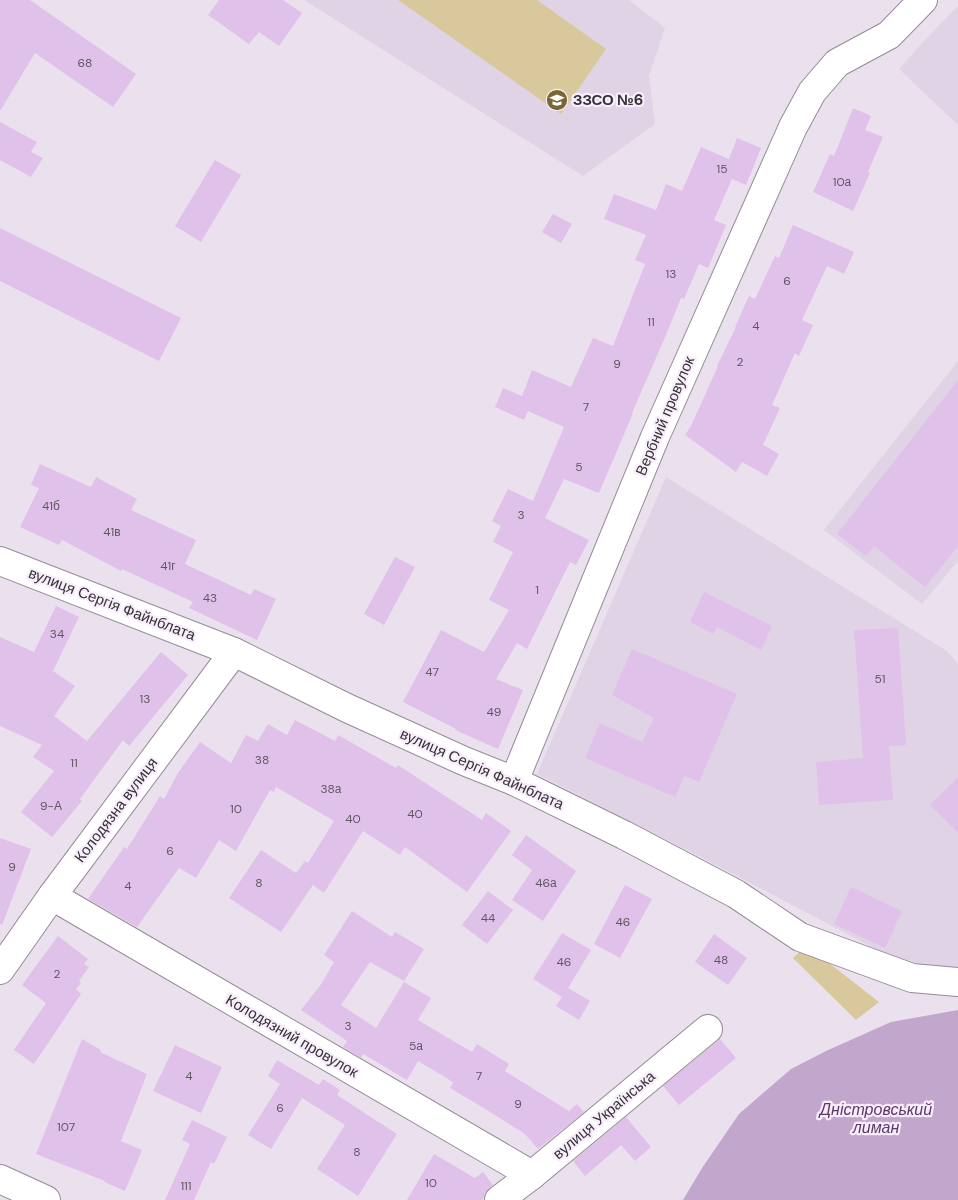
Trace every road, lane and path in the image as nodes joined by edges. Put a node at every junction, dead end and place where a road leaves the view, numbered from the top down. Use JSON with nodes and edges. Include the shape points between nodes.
{"nodes":[{"id":1,"x":924,"y":0,"type":"edge"},
{"id":2,"x":0,"y":561,"type":"edge"},
{"id":3,"x":234,"y":652,"type":"junction"},
{"id":4,"x":514,"y":781,"type":"junction"},
{"id":5,"x":52,"y":896,"type":"junction"},
{"id":6,"x":0,"y":970,"type":"edge"},
{"id":7,"x":958,"y":982,"type":"edge"},
{"id":8,"x":708,"y":1029,"type":"dead end"},
{"id":9,"x":532,"y":1175,"type":"junction"},
{"id":10,"x":0,"y":1179,"type":"edge"},
{"id":11,"x":46,"y":1200,"type":"edge"},
{"id":12,"x":499,"y":1200,"type":"edge"}],
"edges":[{"from":1,"to":4,"type":"street","name":"Вербний провулок","via":[[888,35],[837,63],[812,92],[789,136],[655,437]]},
{"from":2,"to":3,"type":"street","name":"вулиця Сергія Файнблата"},
{"from":3,"to":4,"type":"street","name":"вулиця Сергія Файнблата","via":[[347,708]]},
{"from":3,"to":5,"type":"street","name":"Колодязна вулиця"},
{"from":4,"to":7,"type":"street","name":"вулиця Сергія Файнблата","via":[[736,894],[800,937],[912,978]]},
{"from":5,"to":6,"type":"street","name":"Колодязна вулиця"},
{"from":5,"to":9,"type":"street","name":"Колодязний провулок"},
{"from":8,"to":9,"type":"street","name":"вулиця Українська"},
{"from":9,"to":12,"type":"street","name":"вулиця Українська"},
{"from":10,"to":11,"type":"street"}]}
